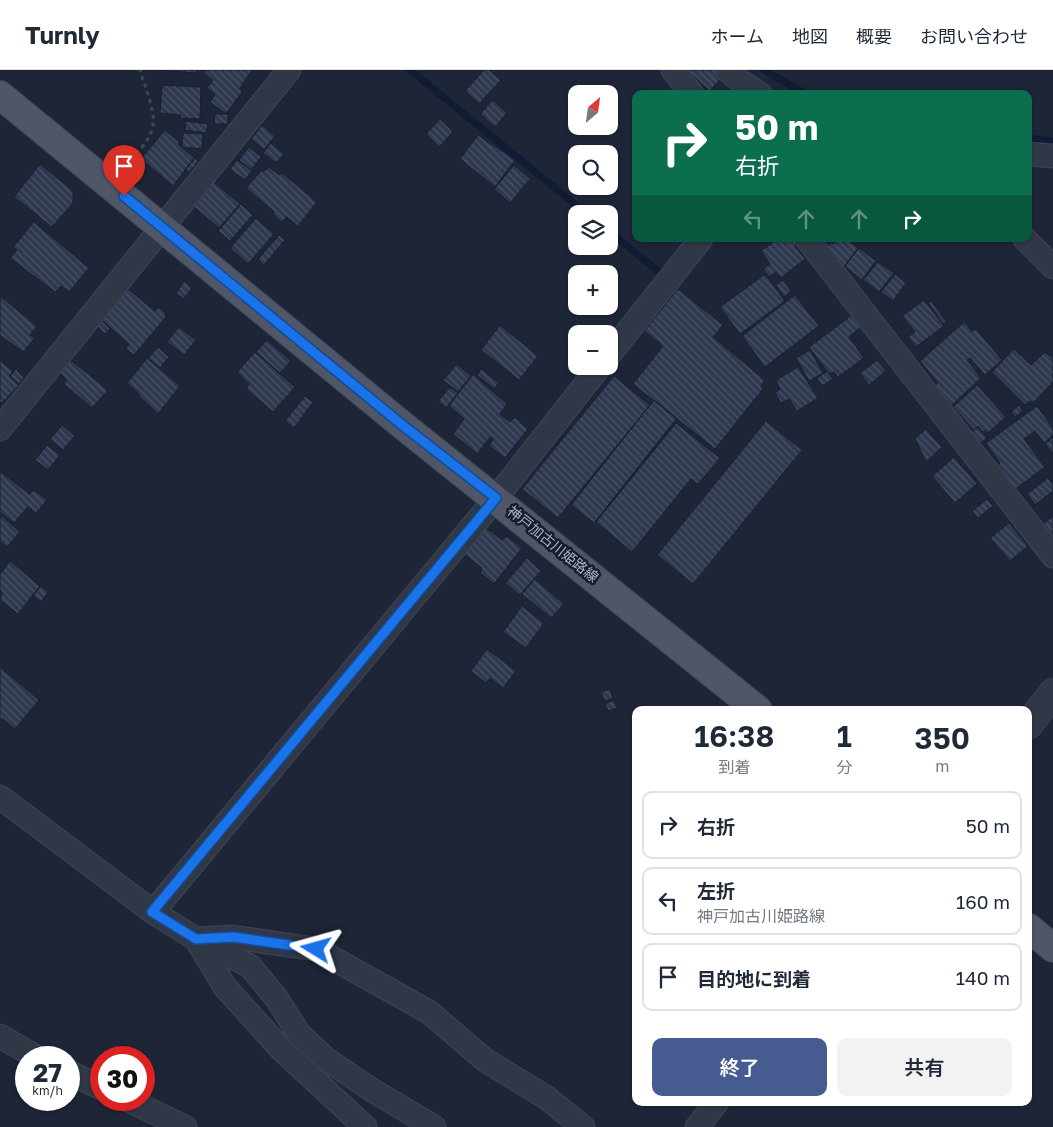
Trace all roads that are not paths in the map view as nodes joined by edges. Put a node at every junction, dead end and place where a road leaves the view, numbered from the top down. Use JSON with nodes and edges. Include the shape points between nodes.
{"nodes":[{"id":1,"x":289,"y":70,"type":"edge"},
{"id":2,"x":674,"y":70,"type":"edge"},
{"id":3,"x":727,"y":70,"type":"edge"},
{"id":4,"x":689,"y":90,"type":"edge"},
{"id":5,"x":754,"y":90,"type":"edge"},
{"id":6,"x":0,"y":95,"type":"edge"},
{"id":7,"x":1032,"y":154,"type":"edge"},
{"id":8,"x":1053,"y":156,"type":"edge"},
{"id":9,"x":162,"y":226,"type":"junction"},
{"id":10,"x":699,"y":242,"type":"edge"},
{"id":11,"x":809,"y":242,"type":"edge"},
{"id":12,"x":1028,"y":242,"type":"edge"},
{"id":13,"x":1053,"y":267,"type":"edge"},
{"id":14,"x":618,"y":344,"type":"edge"},
{"id":15,"x":593,"y":375,"type":"edge"},
{"id":16,"x":0,"y":429,"type":"edge"},
{"id":17,"x":496,"y":498,"type":"junction"},
{"id":18,"x":1053,"y":556,"type":"edge"},
{"id":19,"x":1053,"y":693,"type":"edge"},
{"id":20,"x":753,"y":706,"type":"edge"},
{"id":21,"x":1032,"y":720,"type":"edge"},
{"id":22,"x":0,"y":797,"type":"edge"},
{"id":23,"x":152,"y":912,"type":"junction"},
{"id":24,"x":1032,"y":930,"type":"edge"},
{"id":25,"x":196,"y":939,"type":"junction"},
{"id":26,"x":1053,"y":948,"type":"edge"},
{"id":27,"x":0,"y":1036,"type":"edge"},
{"id":28,"x":17,"y":1046,"type":"edge"},
{"id":29,"x":714,"y":1106,"type":"edge"},
{"id":30,"x":151,"y":1111,"type":"edge"},
{"id":31,"x":185,"y":1127,"type":"edge"},
{"id":32,"x":365,"y":1127,"type":"edge"},
{"id":33,"x":434,"y":1127,"type":"edge"},
{"id":34,"x":582,"y":1127,"type":"edge"},
{"id":35,"x":697,"y":1127,"type":"edge"}],
"edges":[{"from":1,"to":9,"type":"street"},
{"from":2,"to":4,"type":"street"},
{"from":3,"to":5,"type":"street"},
{"from":6,"to":9,"type":"main road","name":"神戸加古川姫路線"},
{"from":7,"to":8,"type":"street"},
{"from":9,"to":16,"type":"street"},
{"from":9,"to":17,"type":"main road","name":"神戸加古川姫路線","via":[[401,424]]},
{"from":10,"to":14,"type":"street"},
{"from":11,"to":18,"type":"street"},
{"from":12,"to":13,"type":"street"},
{"from":15,"to":17,"type":"street"},
{"from":17,"to":20,"type":"main road","name":"神戸加古川姫路線"},
{"from":17,"to":23,"type":"street"},
{"from":19,"to":21,"type":"street"},
{"from":22,"to":23,"type":"street"},
{"from":23,"to":25,"type":"street"},
{"from":24,"to":26,"type":"main road"},
{"from":25,"to":32,"type":"street","via":[[225,986],[281,1049]]},
{"from":25,"to":33,"type":"street","via":[[250,966],[299,1034],[326,1059]]},
{"from":25,"to":34,"type":"street","via":[[233,937],[316,949],[429,1012],[484,1060],[547,1098]]},
{"from":27,"to":28,"type":"street"},
{"from":29,"to":35,"type":"street"},
{"from":30,"to":31,"type":"street"}]}
